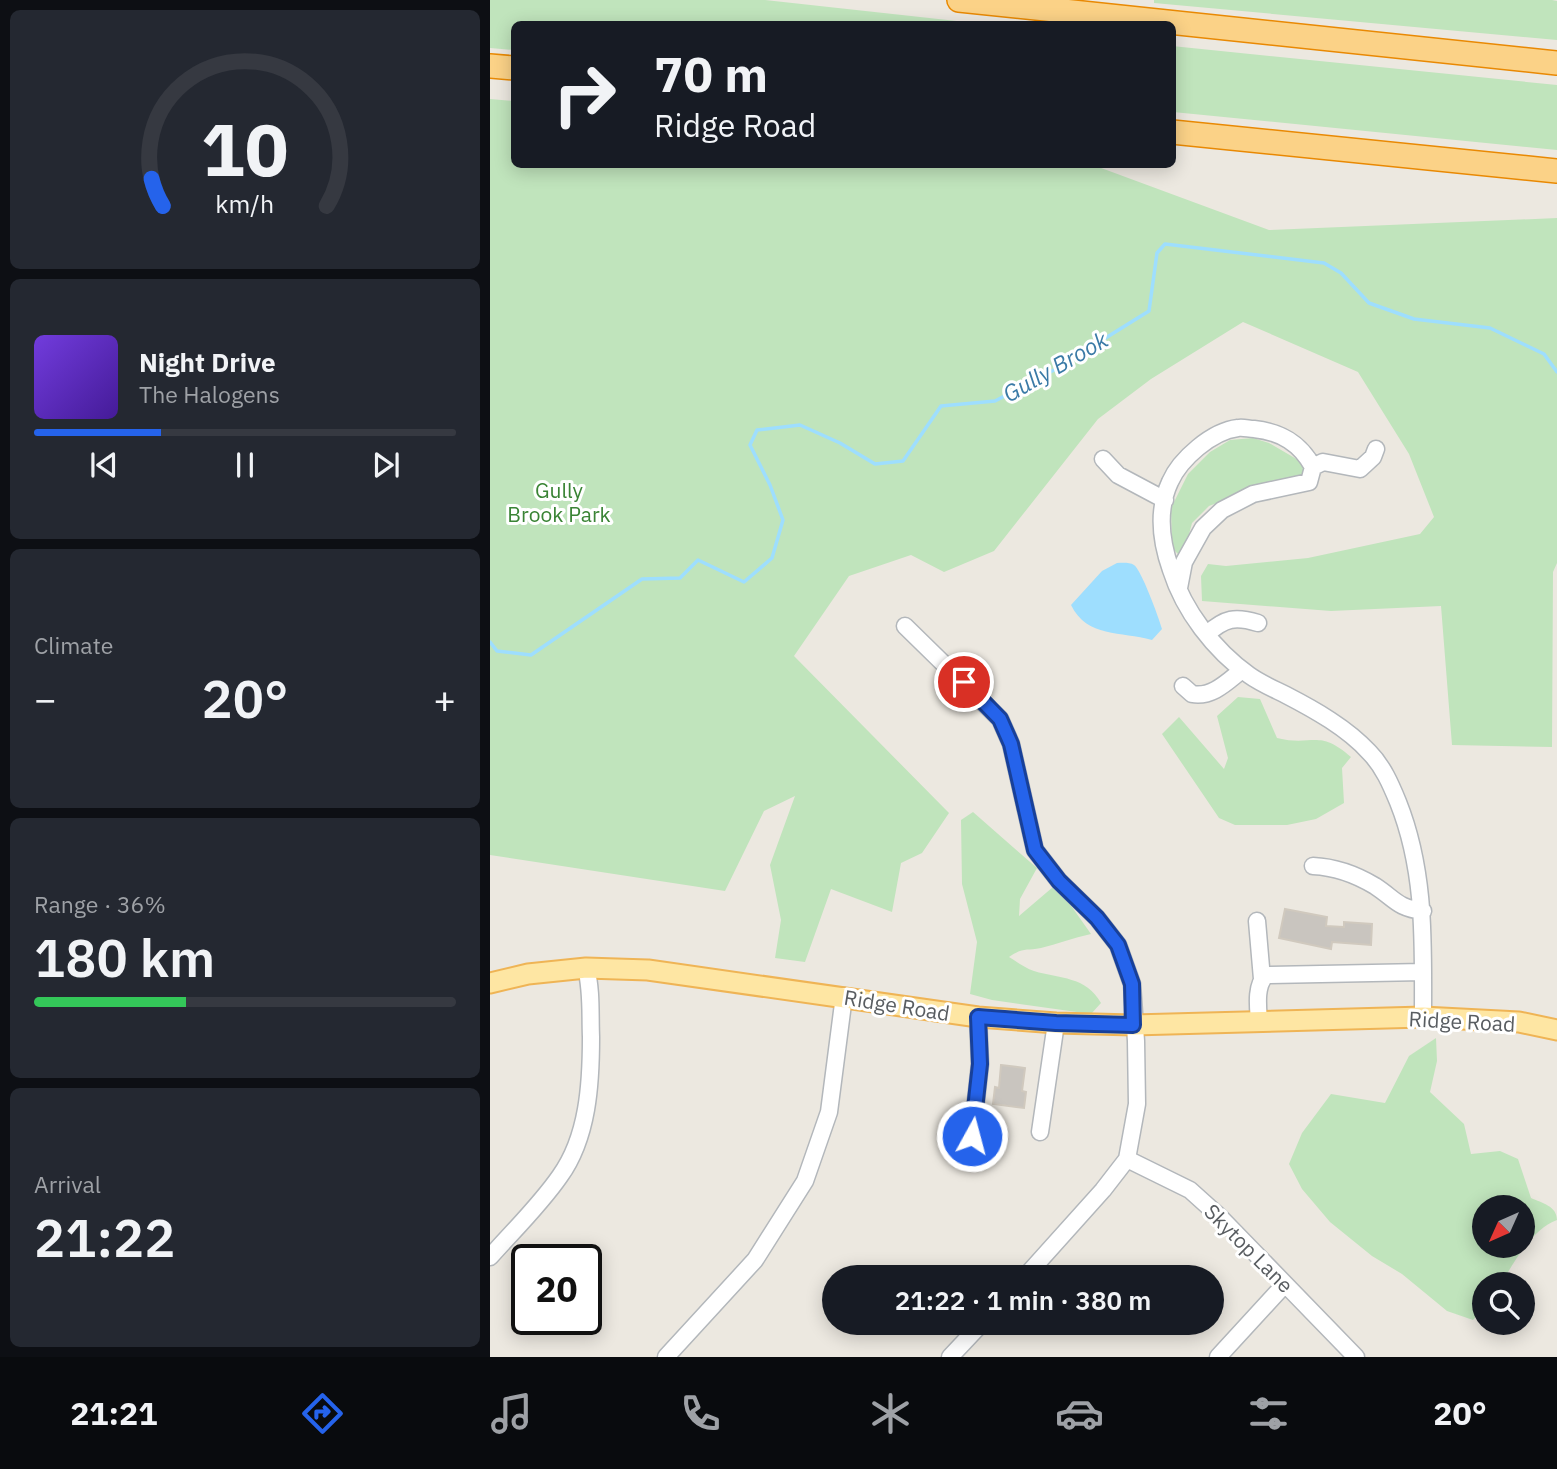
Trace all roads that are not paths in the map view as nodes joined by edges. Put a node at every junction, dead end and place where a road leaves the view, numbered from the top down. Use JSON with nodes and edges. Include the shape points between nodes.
{"nodes":[{"id":1,"x":959,"y":0,"type":"edge"},
{"id":2,"x":1162,"y":21,"type":"edge"},
{"id":3,"x":1176,"y":22,"type":"edge"},
{"id":4,"x":1557,"y":62,"type":"edge"},
{"id":5,"x":490,"y":66,"type":"edge"},
{"id":6,"x":511,"y":68,"type":"edge"},
{"id":7,"x":1176,"y":132,"type":"edge"},
{"id":8,"x":1557,"y":171,"type":"edge"},
{"id":9,"x":1376,"y":449,"type":"dead end"},
{"id":10,"x":1103,"y":459,"type":"dead end"},
{"id":11,"x":1313,"y":467,"type":"junction"},
{"id":12,"x":1165,"y":500,"type":"junction"},
{"id":13,"x":1179,"y":588,"type":"junction"},
{"id":14,"x":1258,"y":623,"type":"dead end"},
{"id":15,"x":905,"y":626,"type":"dead end"},
{"id":16,"x":1207,"y":634,"type":"junction"},
{"id":17,"x":1242,"y":670,"type":"junction"},
{"id":18,"x":1184,"y":686,"type":"dead end"},
{"id":19,"x":1312,"y":866,"type":"dead end"},
{"id":20,"x":1423,"y":911,"type":"junction"},
{"id":21,"x":1257,"y":921,"type":"dead end"},
{"id":22,"x":586,"y":968,"type":"junction"},
{"id":23,"x":1423,"y":972,"type":"junction"},
{"id":24,"x":1262,"y":979,"type":"junction"},
{"id":25,"x":490,"y":983,"type":"edge"},
{"id":26,"x":844,"y":996,"type":"junction"},
{"id":27,"x":978,"y":1017,"type":"junction"},
{"id":28,"x":1423,"y":1017,"type":"junction"},
{"id":29,"x":1259,"y":1021,"type":"junction"},
{"id":30,"x":1056,"y":1023,"type":"junction"},
{"id":31,"x":1133,"y":1025,"type":"junction"},
{"id":32,"x":1557,"y":1030,"type":"edge"},
{"id":33,"x":1040,"y":1132,"type":"dead end"},
{"id":34,"x":972,"y":1136,"type":"dead end"},
{"id":35,"x":1127,"y":1159,"type":"junction"},
{"id":36,"x":490,"y":1257,"type":"edge"},
{"id":37,"x":1036,"y":1265,"type":"edge"},
{"id":38,"x":1285,"y":1284,"type":"junction"},
{"id":39,"x":971,"y":1335,"type":"edge"},
{"id":40,"x":666,"y":1357,"type":"edge"},
{"id":41,"x":950,"y":1357,"type":"edge"},
{"id":42,"x":1218,"y":1357,"type":"edge"},
{"id":43,"x":1356,"y":1357,"type":"edge"}],
"edges":[{"from":1,"to":2,"type":"highway"},
{"from":3,"to":4,"type":"highway"},
{"from":5,"to":6,"type":"highway"},
{"from":7,"to":8,"type":"highway"},
{"from":9,"to":11,"type":"street","via":[[1360,469],[1323,462]]},
{"from":10,"to":12,"type":"street","via":[[1118,475]]},
{"from":11,"to":12,"type":"street","via":[[1295,443],[1271,431],[1238,428],[1189,453],[1170,482]]},
{"from":11,"to":13,"type":"street","via":[[1309,482],[1253,494],[1222,510],[1196,539],[1184,562]]},
{"from":12,"to":13,"type":"street","via":[[1161,536]]},
{"from":13,"to":16,"type":"street"},
{"from":14,"to":16,"type":"street","via":[[1230,618]]},
{"from":15,"to":31,"type":"street","via":[[1000,719],[1011,744],[1035,850],[1118,945],[1132,984]]},
{"from":16,"to":17,"type":"street"},
{"from":17,"to":18,"type":"street","via":[[1215,691],[1192,694]]},
{"from":17,"to":20,"type":"street","via":[[1337,725],[1370,752],[1390,781],[1406,822]]},
{"from":19,"to":20,"type":"street","via":[[1342,870],[1373,885],[1398,905]]},
{"from":20,"to":23,"type":"street"},
{"from":21,"to":24,"type":"street"},
{"from":22,"to":25,"type":"main road","name":"Ridge Road"},
{"from":22,"to":26,"type":"main road","name":"Ridge Road","via":[[648,970]]},
{"from":22,"to":36,"type":"street","via":[[591,1061],[579,1139],[561,1175]]},
{"from":23,"to":24,"type":"street","via":[[1266,975]]},
{"from":23,"to":28,"type":"street"},
{"from":24,"to":29,"type":"street"},
{"from":26,"to":27,"type":"main road","name":"Ridge Road"},
{"from":26,"to":40,"type":"street","via":[[829,1112],[805,1181],[755,1260]]},
{"from":27,"to":30,"type":"main road","name":"Ridge Road"},
{"from":27,"to":34,"type":"street","via":[[980,1064]]},
{"from":28,"to":29,"type":"main road","name":"Ridge Road"},
{"from":28,"to":32,"type":"main road","name":"Ridge Road","via":[[1519,1022]]},
{"from":29,"to":31,"type":"main road","name":"Ridge Road"},
{"from":30,"to":31,"type":"main road","name":"Ridge Road"},
{"from":30,"to":33,"type":"street"},
{"from":31,"to":35,"type":"street","via":[[1137,1104]]},
{"from":35,"to":37,"type":"street"},
{"from":35,"to":38,"type":"street","name":"Skytop Lane","via":[[1190,1190]]},
{"from":38,"to":42,"type":"street"},
{"from":38,"to":43,"type":"street","name":"Skytop Lane"},
{"from":39,"to":41,"type":"street"}]}
